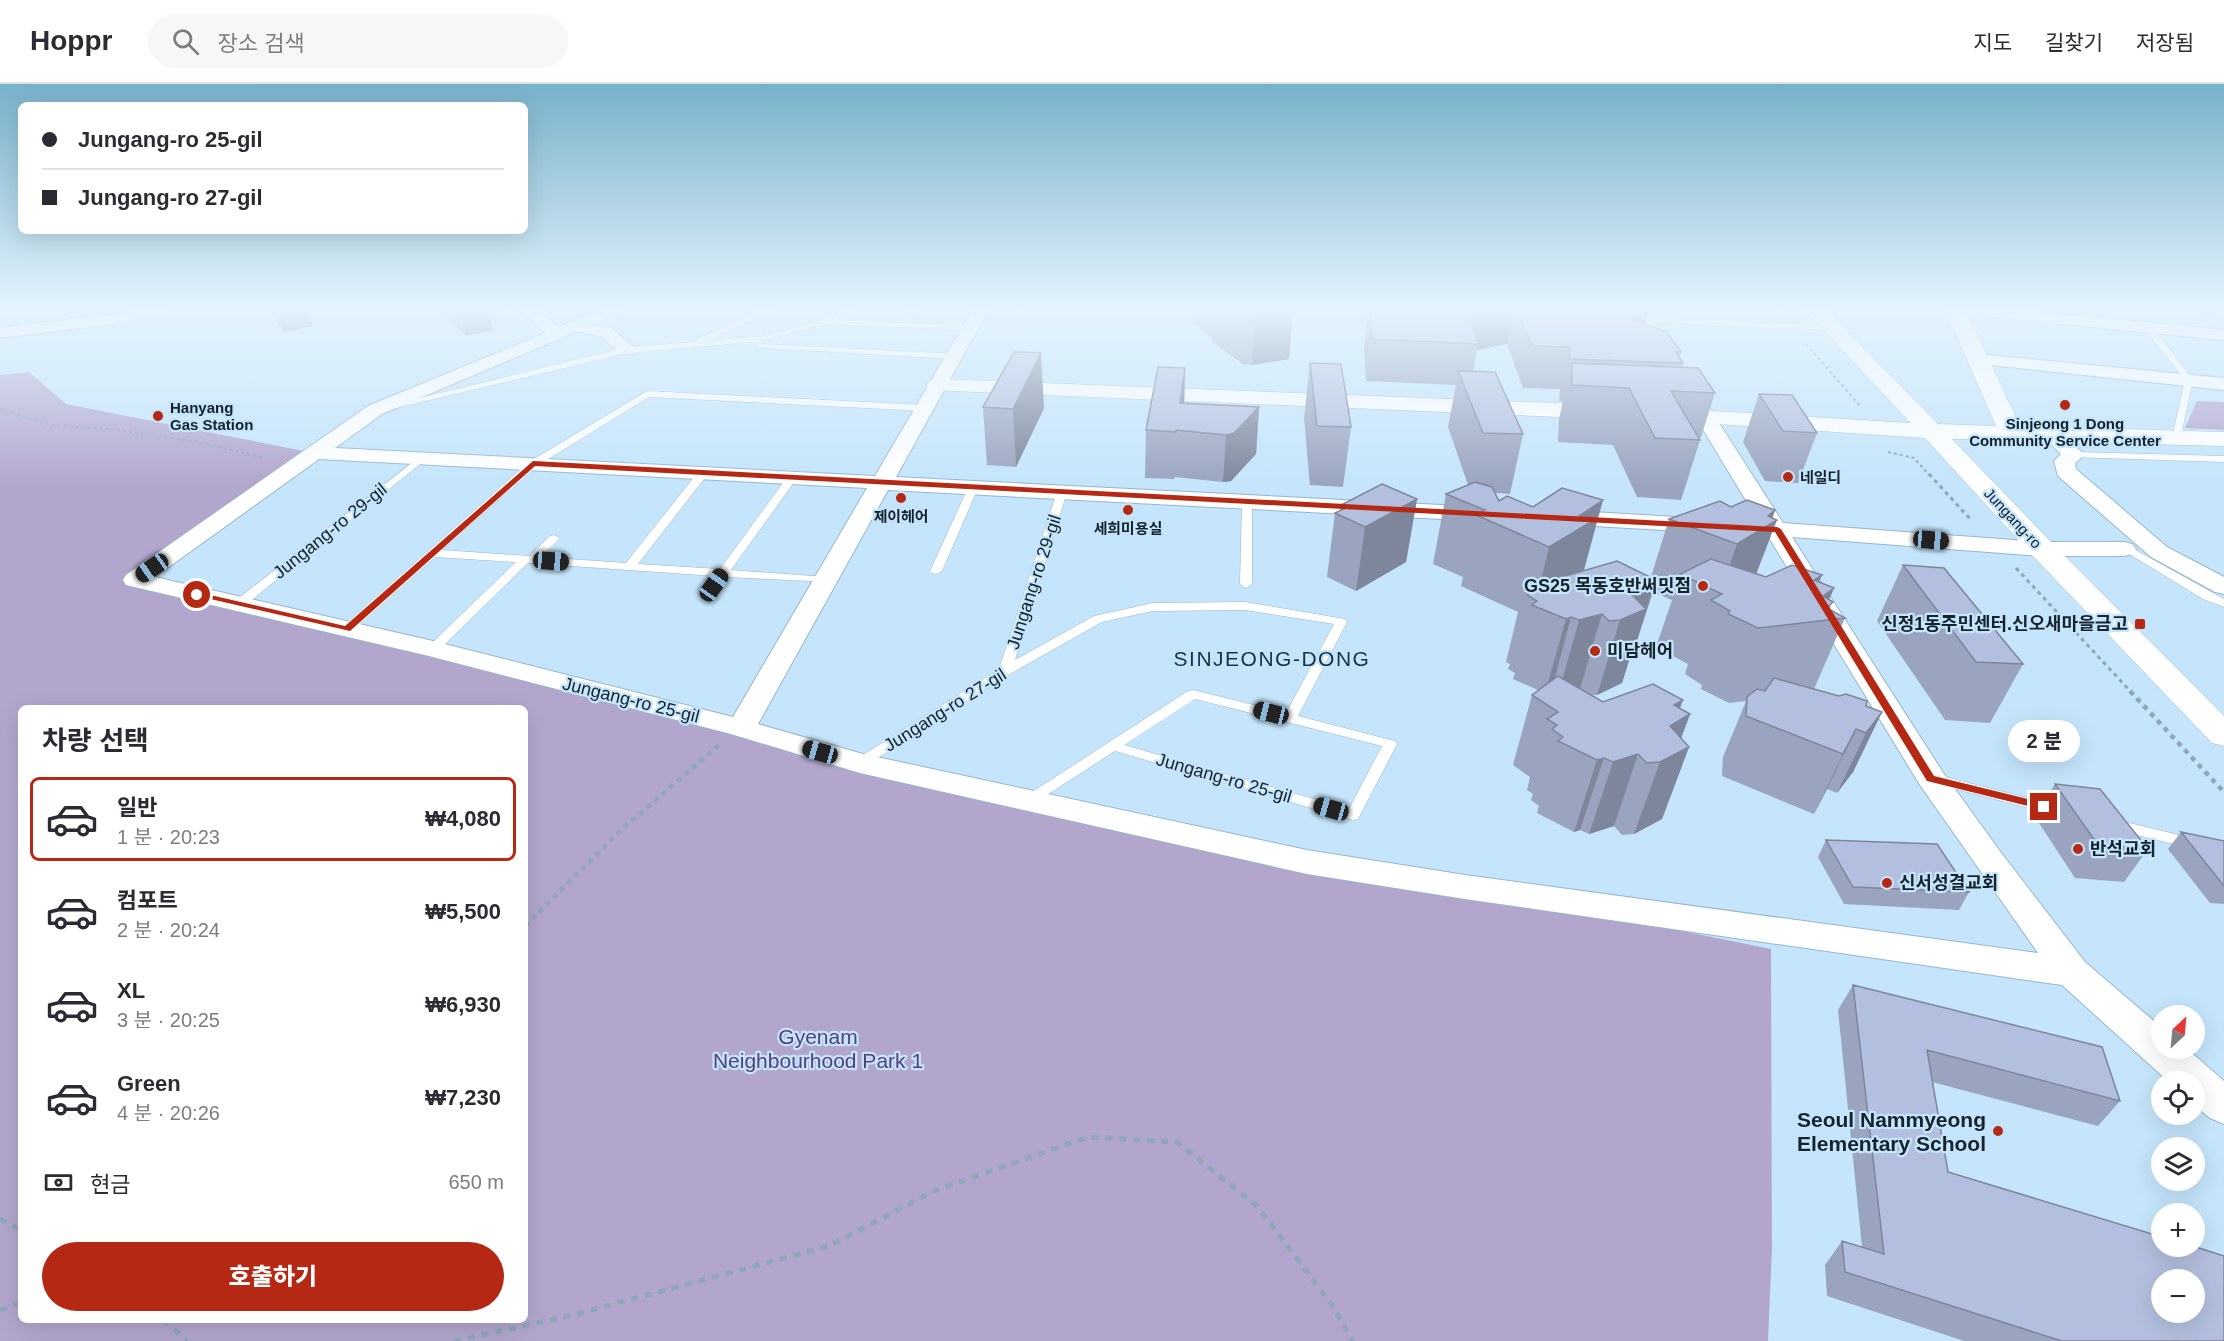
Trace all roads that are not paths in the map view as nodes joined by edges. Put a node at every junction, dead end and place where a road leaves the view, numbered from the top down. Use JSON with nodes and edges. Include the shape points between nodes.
{"nodes":[{"id":1,"x":476,"y":368,"type":"edge"},
{"id":2,"x":554,"y":368,"type":"edge"},
{"id":3,"x":949,"y":368,"type":"edge"},
{"id":4,"x":1673,"y":368,"type":"edge"},
{"id":5,"x":1871,"y":368,"type":"edge"},
{"id":6,"x":1982,"y":368,"type":"edge"},
{"id":7,"x":2065,"y":368,"type":"edge"},
{"id":8,"x":2179,"y":368,"type":"edge"},
{"id":9,"x":2189,"y":380,"type":"junction"},
{"id":10,"x":2224,"y":384,"type":"edge"},
{"id":11,"x":939,"y":385,"type":"junction"},
{"id":12,"x":925,"y":408,"type":"junction"},
{"id":13,"x":375,"y":410,"type":"junction"},
{"id":14,"x":1703,"y":416,"type":"junction"},
{"id":15,"x":1932,"y":431,"type":"junction"},
{"id":16,"x":2011,"y":433,"type":"junction"},
{"id":17,"x":2049,"y":434,"type":"junction"},
{"id":18,"x":2177,"y":438,"type":"junction"},
{"id":19,"x":2224,"y":439,"type":"edge"},
{"id":20,"x":314,"y":453,"type":"junction"},
{"id":21,"x":2075,"y":455,"type":"junction"},
{"id":22,"x":422,"y":458,"type":"junction"},
{"id":23,"x":2224,"y":459,"type":"edge"},
{"id":24,"x":533,"y":464,"type":"junction"},
{"id":25,"x":703,"y":473,"type":"junction"},
{"id":26,"x":792,"y":478,"type":"junction"},
{"id":27,"x":883,"y":483,"type":"junction"},
{"id":28,"x":973,"y":488,"type":"junction"},
{"id":29,"x":1062,"y":492,"type":"junction"},
{"id":30,"x":1247,"y":502,"type":"junction"},
{"id":31,"x":1505,"y":515,"type":"edge"},
{"id":32,"x":1539,"y":516,"type":"edge"},
{"id":33,"x":1777,"y":529,"type":"junction"},
{"id":34,"x":554,"y":538,"type":"dead end"},
{"id":35,"x":2042,"y":549,"type":"junction"},
{"id":36,"x":2127,"y":550,"type":"joint"},
{"id":37,"x":433,"y":553,"type":"junction"},
{"id":38,"x":529,"y":560,"type":"junction"},
{"id":39,"x":629,"y":567,"type":"junction"},
{"id":40,"x":936,"y":571,"type":"dead end"},
{"id":41,"x":722,"y":573,"type":"junction"},
{"id":42,"x":827,"y":580,"type":"junction"},
{"id":43,"x":1246,"y":584,"type":"dead end"},
{"id":44,"x":2224,"y":587,"type":"edge"},
{"id":45,"x":706,"y":596,"type":"dead end"},
{"id":46,"x":2224,"y":603,"type":"edge"},
{"id":47,"x":239,"y":604,"type":"junction"},
{"id":48,"x":347,"y":629,"type":"junction"},
{"id":49,"x":433,"y":649,"type":"junction"},
{"id":50,"x":1005,"y":671,"type":"junction"},
{"id":51,"x":1290,"y":718,"type":"junction"},
{"id":52,"x":2221,"y":728,"type":"edge"},
{"id":53,"x":741,"y":729,"type":"junction"},
{"id":54,"x":1113,"y":746,"type":"junction"},
{"id":55,"x":860,"y":763,"type":"junction"},
{"id":56,"x":1931,"y":778,"type":"junction"},
{"id":57,"x":1031,"y":799,"type":"junction"},
{"id":58,"x":2077,"y":815,"type":"edge"},
{"id":59,"x":2100,"y":820,"type":"edge"},
{"id":60,"x":2224,"y":851,"type":"edge"},
{"id":61,"x":2072,"y":972,"type":"junction"},
{"id":62,"x":2224,"y":1106,"type":"edge"}],
"edges":[{"from":1,"to":13,"type":"street"},
{"from":2,"to":13,"type":"lane"},
{"from":3,"to":11,"type":"street"},
{"from":4,"to":14,"type":"street"},
{"from":5,"to":15,"type":"street","name":"Jungang-ro"},
{"from":6,"to":16,"type":"street"},
{"from":7,"to":9,"type":"street"},
{"from":8,"to":9,"type":"lane"},
{"from":9,"to":10,"type":"street"},
{"from":9,"to":18,"type":"lane"},
{"from":11,"to":12,"type":"street"},
{"from":11,"to":14,"type":"street"},
{"from":12,"to":24,"type":"lane","via":[[647,394]]},
{"from":12,"to":27,"type":"street"},
{"from":13,"to":20,"type":"street"},
{"from":14,"to":15,"type":"street"},
{"from":14,"to":33,"type":"street"},
{"from":15,"to":16,"type":"street"},
{"from":15,"to":35,"type":"street","name":"Jungang-ro"},
{"from":16,"to":17,"type":"street"},
{"from":17,"to":18,"type":"street"},
{"from":17,"to":21,"type":"street"},
{"from":18,"to":19,"type":"street"},
{"from":20,"to":22,"type":"street","name":"Jungang-ro 29-gil"},
{"from":20,"to":47,"type":"street","name":"Jungang-ro 25-gil","via":[[135,580]]},
{"from":21,"to":23,"type":"lane"},
{"from":21,"to":44,"type":"street","via":[[2064,461],[2066,471],[2159,552]]},
{"from":22,"to":24,"type":"street","name":"Jungang-ro 29-gil"},
{"from":22,"to":47,"type":"lane","name":"Jungang-ro 29-gil"},
{"from":24,"to":25,"type":"street","name":"Jungang-ro 29-gil"},
{"from":24,"to":37,"type":"lane"},
{"from":25,"to":26,"type":"street","name":"Jungang-ro 29-gil"},
{"from":25,"to":39,"type":"lane"},
{"from":26,"to":27,"type":"street","name":"Jungang-ro 29-gil"},
{"from":26,"to":41,"type":"lane"},
{"from":27,"to":28,"type":"street","name":"Jungang-ro 29-gil"},
{"from":27,"to":42,"type":"street"},
{"from":28,"to":29,"type":"street","name":"Jungang-ro 29-gil"},
{"from":28,"to":40,"type":"lane"},
{"from":29,"to":30,"type":"street","name":"Jungang-ro 29-gil"},
{"from":29,"to":50,"type":"lane","name":"Jungang-ro 29-gil"},
{"from":30,"to":31,"type":"street","name":"Jungang-ro 29-gil"},
{"from":30,"to":43,"type":"lane"},
{"from":32,"to":33,"type":"street"},
{"from":33,"to":35,"type":"street"},
{"from":33,"to":56,"type":"street"},
{"from":34,"to":38,"type":"lane"},
{"from":35,"to":36,"type":"street"},
{"from":35,"to":52,"type":"street","name":"Jungang-ro"},
{"from":36,"to":46,"type":"lane"},
{"from":37,"to":38,"type":"lane"},
{"from":37,"to":48,"type":"lane"},
{"from":38,"to":39,"type":"lane"},
{"from":38,"to":49,"type":"lane"},
{"from":39,"to":41,"type":"lane"},
{"from":41,"to":42,"type":"lane"},
{"from":41,"to":45,"type":"lane"},
{"from":42,"to":53,"type":"street"},
{"from":47,"to":48,"type":"street","name":"Jungang-ro 25-gil"},
{"from":48,"to":49,"type":"street","name":"Jungang-ro 25-gil"},
{"from":49,"to":53,"type":"street","name":"Jungang-ro 25-gil"},
{"from":50,"to":51,"type":"lane","name":"Jungang-ro 27-gil","via":[[1098,619],[1154,607],[1245,606],[1341,622]]},
{"from":50,"to":55,"type":"lane","name":"Jungang-ro 27-gil"},
{"from":51,"to":54,"type":"lane","name":"Jungang-ro 25-gil","via":[[1194,694]]},
{"from":51,"to":54,"type":"lane","name":"Jungang-ro 25-gil","via":[[1390,744],[1353,815]]},
{"from":53,"to":55,"type":"street","name":"Jungang-ro 25-gil"},
{"from":54,"to":57,"type":"lane","name":"Jungang-ro 25-gil"},
{"from":55,"to":57,"type":"street","name":"Jungang-ro 25-gil"},
{"from":56,"to":58,"type":"lane"},
{"from":56,"to":61,"type":"street"},
{"from":57,"to":61,"type":"street","via":[[1307,862]]},
{"from":59,"to":60,"type":"lane"},
{"from":61,"to":62,"type":"street"}]}
